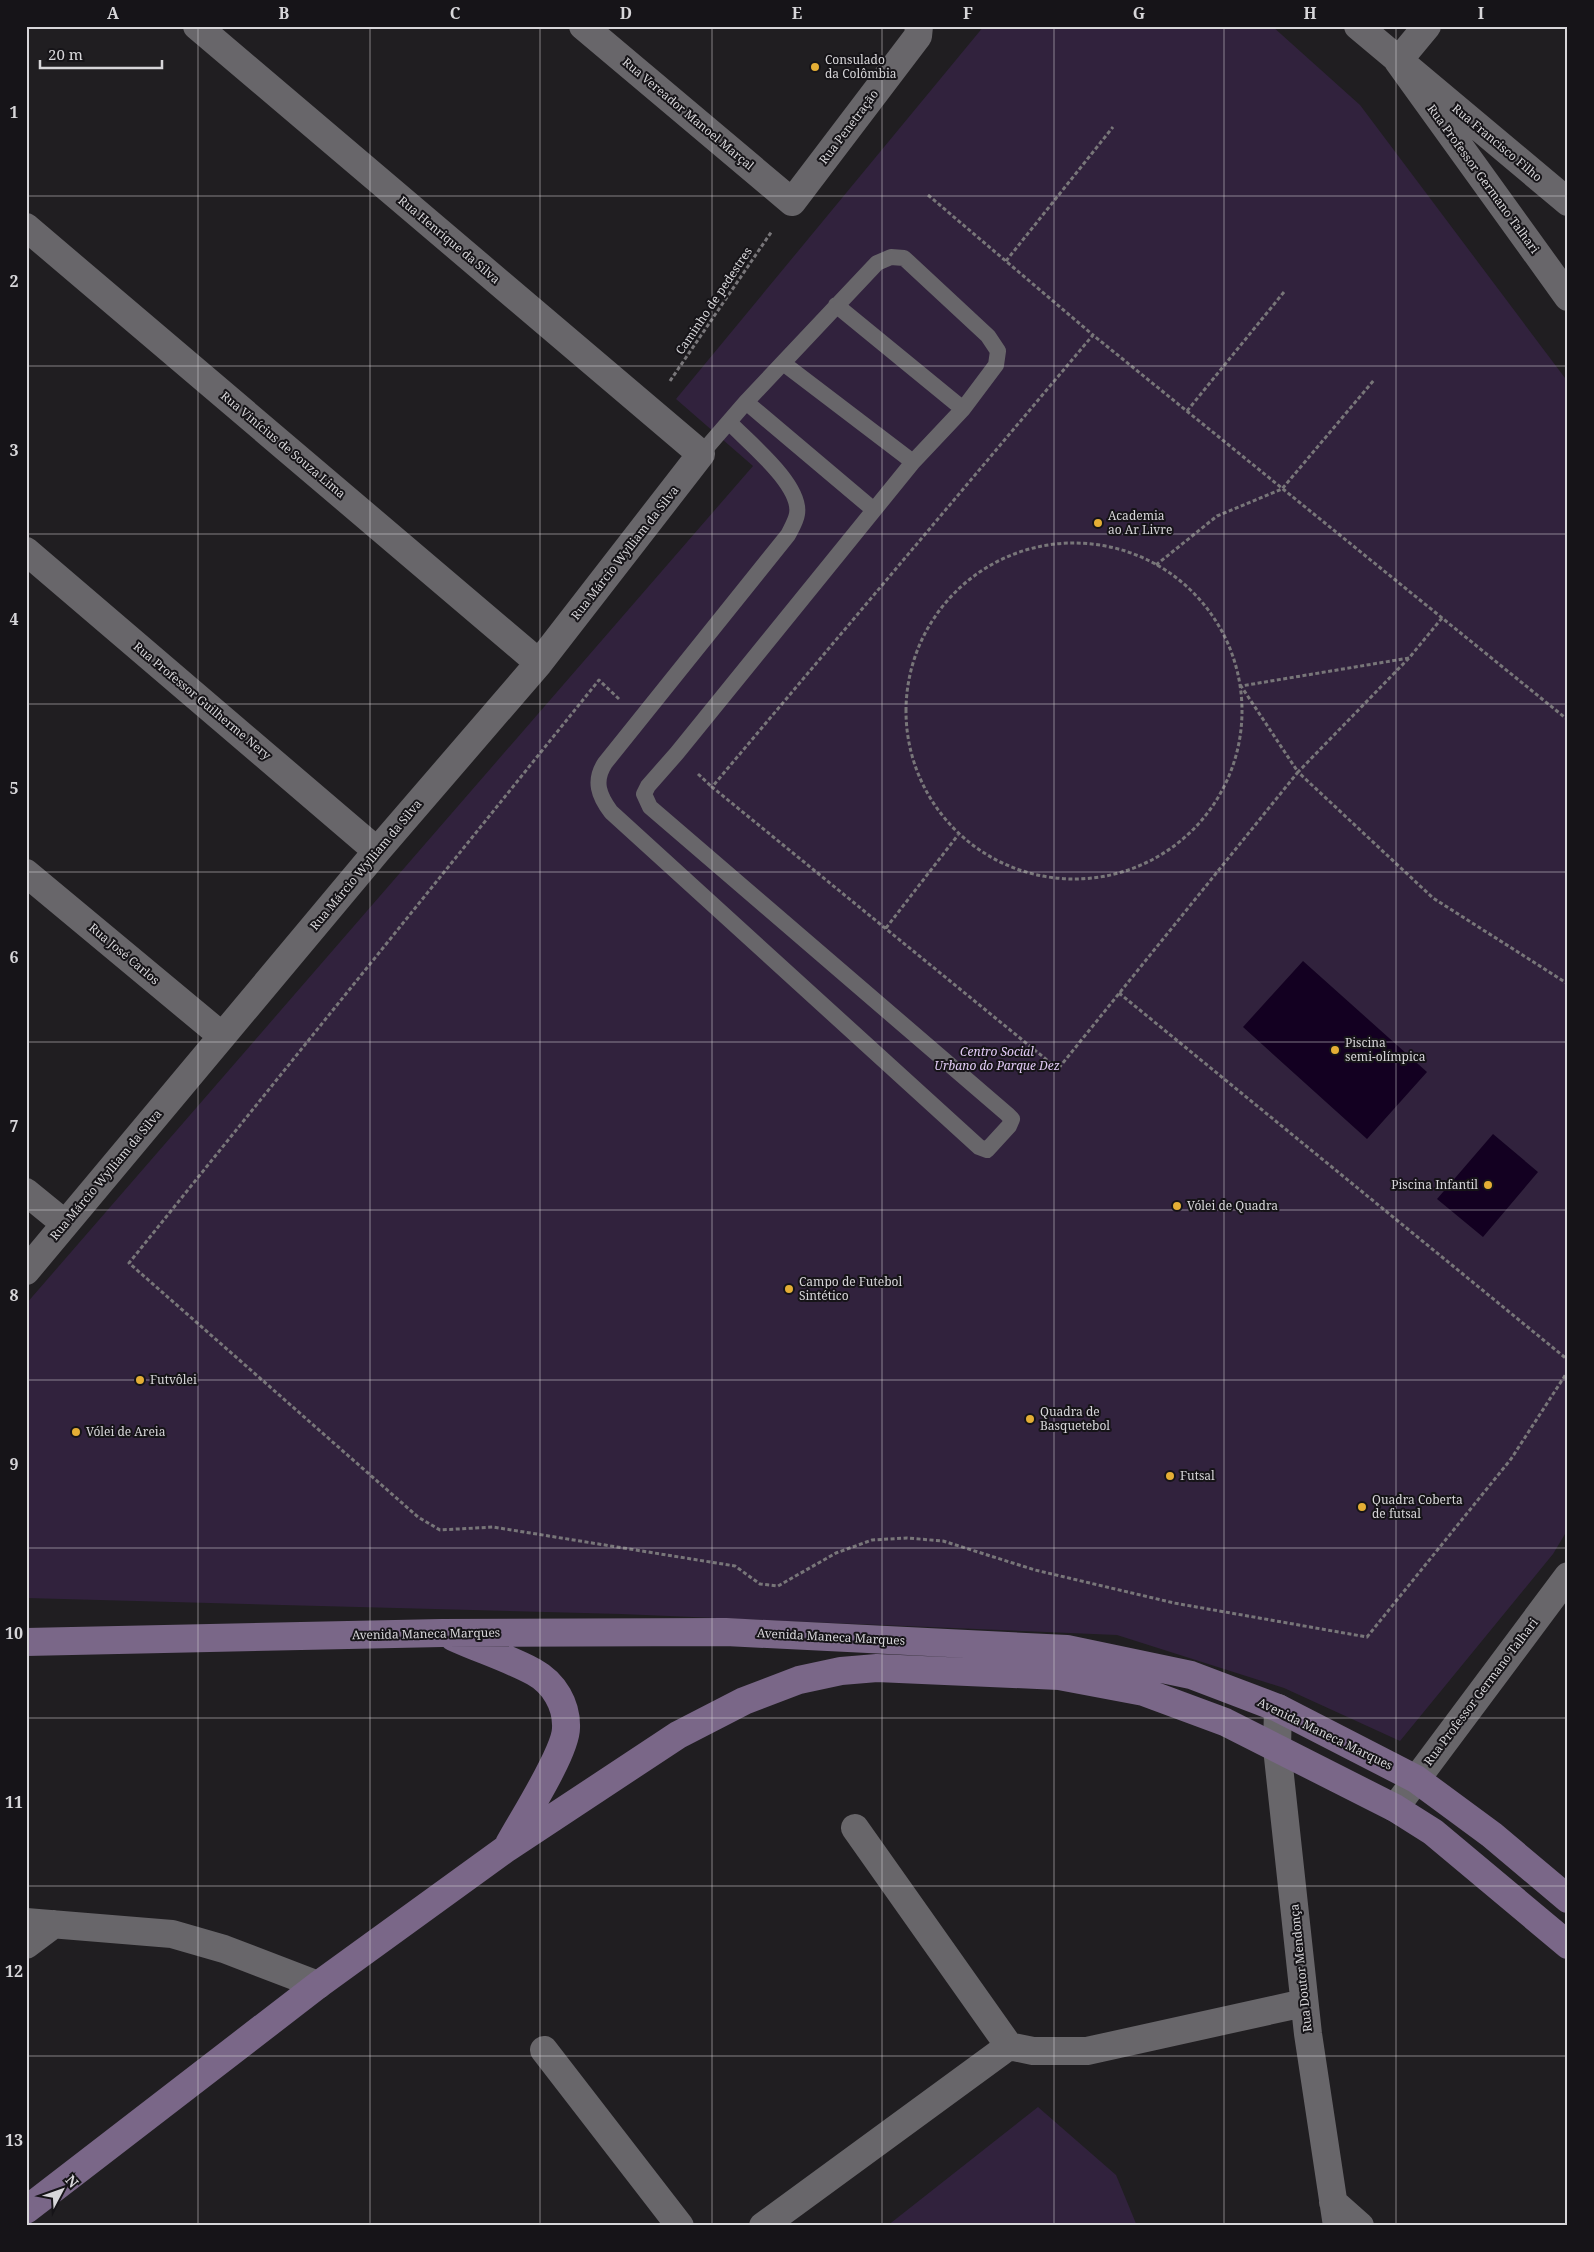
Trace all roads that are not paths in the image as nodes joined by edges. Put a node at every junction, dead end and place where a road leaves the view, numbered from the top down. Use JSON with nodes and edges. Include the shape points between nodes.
{"nodes":[{"id":1,"x":197,"y":26,"type":"edge"},
{"id":2,"x":583,"y":26,"type":"edge"},
{"id":3,"x":919,"y":26,"type":"edge"},
{"id":4,"x":1358,"y":26,"type":"edge"},
{"id":5,"x":1427,"y":26,"type":"edge"},
{"id":6,"x":1398,"y":61,"type":"junction"},
{"id":7,"x":792,"y":202,"type":"joint"},
{"id":8,"x":1568,"y":202,"type":"edge"},
{"id":9,"x":26,"y":227,"type":"edge"},
{"id":10,"x":1568,"y":296,"type":"edge"},
{"id":11,"x":836,"y":305,"type":"junction"},
{"id":12,"x":783,"y":363,"type":"junction"},
{"id":13,"x":746,"y":402,"type":"junction"},
{"id":14,"x":963,"y":409,"type":"junction"},
{"id":15,"x":729,"y":422,"type":"junction"},
{"id":16,"x":701,"y":454,"type":"junction"},
{"id":17,"x":913,"y":462,"type":"junction"},
{"id":18,"x":874,"y":510,"type":"junction"},
{"id":19,"x":26,"y":551,"type":"edge"},
{"id":20,"x":539,"y":663,"type":"junction"},
{"id":21,"x":377,"y":850,"type":"junction"},
{"id":22,"x":26,"y":873,"type":"edge"},
{"id":23,"x":222,"y":1036,"type":"junction"},
{"id":24,"x":26,"y":1192,"type":"edge"},
{"id":25,"x":64,"y":1223,"type":"junction"},
{"id":26,"x":26,"y":1271,"type":"edge"},
{"id":27,"x":1568,"y":1576,"type":"edge"},
{"id":28,"x":442,"y":1633,"type":"junction"},
{"id":29,"x":26,"y":1642,"type":"edge"},
{"id":30,"x":1278,"y":1708,"type":"junction"},
{"id":31,"x":1277,"y":1748,"type":"junction"},
{"id":32,"x":1416,"y":1779,"type":"junction"},
{"id":33,"x":1395,"y":1808,"type":"junction"},
{"id":34,"x":855,"y":1828,"type":"dead end"},
{"id":35,"x":507,"y":1848,"type":"junction"},
{"id":36,"x":1568,"y":1899,"type":"edge"},
{"id":37,"x":26,"y":1922,"type":"edge"},
{"id":38,"x":54,"y":1924,"type":"junction"},
{"id":39,"x":26,"y":1945,"type":"edge"},
{"id":40,"x":1568,"y":1945,"type":"edge"},
{"id":41,"x":318,"y":1985,"type":"junction"},
{"id":42,"x":1304,"y":2002,"type":"junction"},
{"id":43,"x":1009,"y":2046,"type":"junction"},
{"id":44,"x":544,"y":2050,"type":"dead end"},
{"id":45,"x":26,"y":2210,"type":"edge"},
{"id":46,"x":1335,"y":2214,"type":"edge"},
{"id":47,"x":680,"y":2226,"type":"edge"},
{"id":48,"x":763,"y":2226,"type":"edge"},
{"id":49,"x":1360,"y":2226,"type":"edge"}],
"edges":[{"from":1,"to":16,"type":"street","name":"Rua Henrique da Silva"},
{"from":2,"to":7,"type":"street","name":"Rua Vereador Manoel Marçal"},
{"from":3,"to":7,"type":"street","name":"Rua Penetração","via":[[918,36]]},
{"from":4,"to":6,"type":"street","name":"Rua Francisco Filho"},
{"from":5,"to":6,"type":"street"},
{"from":6,"to":8,"type":"street","name":"Rua Francisco Filho"},
{"from":6,"to":10,"type":"street","name":"Rua Professor Germano Talhari"},
{"from":9,"to":20,"type":"street","name":"Rua Vinícius de Souza Lima"},
{"from":11,"to":12,"type":"lane"},
{"from":11,"to":14,"type":"lane"},
{"from":11,"to":14,"type":"lane","via":[[877,262],[891,257],[904,258],[988,336],[998,351],[996,365]]},
{"from":12,"to":13,"type":"lane"},
{"from":12,"to":17,"type":"lane"},
{"from":13,"to":15,"type":"lane"},
{"from":13,"to":18,"type":"lane"},
{"from":14,"to":17,"type":"lane"},
{"from":15,"to":16,"type":"lane"},
{"from":15,"to":18,"type":"lane","via":[[784,478],[794,494],[798,513],[788,535],[599,772],[597,784],[602,800],[611,812],[979,1147],[990,1149],[1010,1126],[1012,1119],[650,807],[644,794]]},
{"from":16,"to":20,"type":"street","name":"Rua Márcio Wylliam da Silva"},
{"from":17,"to":18,"type":"lane"},
{"from":19,"to":21,"type":"street","name":"Rua Professor Guilherme Nery"},
{"from":20,"to":21,"type":"street","name":"Rua Márcio Wylliam da Silva"},
{"from":21,"to":23,"type":"street","name":"Rua Márcio Wylliam da Silva"},
{"from":22,"to":23,"type":"street","name":"Rua José Carlos"},
{"from":23,"to":25,"type":"street","name":"Rua Márcio Wylliam da Silva"},
{"from":24,"to":25,"type":"street"},
{"from":25,"to":26,"type":"street","name":"Rua Márcio Wylliam da Silva"},
{"from":27,"to":32,"type":"street","name":"Rua Professor Germano Talhari"},
{"from":28,"to":29,"type":"main road","name":"Avenida Maneca Marques"},
{"from":28,"to":30,"type":"main road","name":"Avenida Maneca Marques","via":[[726,1632],[1066,1650],[1191,1675]]},
{"from":28,"to":35,"type":"main road","via":[[534,1672],[548,1682],[560,1698],[565,1713],[566,1730],[560,1752]]},
{"from":30,"to":31,"type":"street","name":"Rua Doutor Mendonça"},
{"from":30,"to":32,"type":"main road","name":"Avenida Maneca Marques"},
{"from":31,"to":33,"type":"main road"},
{"from":31,"to":35,"type":"main road","via":[[1225,1722],[1144,1692],[1060,1676],[877,1668],[841,1671],[799,1680],[744,1701],[686,1731]]},
{"from":31,"to":42,"type":"street","name":"Rua Doutor Mendonça"},
{"from":32,"to":33,"type":"street","name":"Rua Professor Germano Talhari"},
{"from":32,"to":36,"type":"main road","name":"Avenida Maneca Marques"},
{"from":33,"to":40,"type":"main road","via":[[1433,1832]]},
{"from":34,"to":43,"type":"street"},
{"from":35,"to":41,"type":"main road"},
{"from":37,"to":38,"type":"street"},
{"from":38,"to":39,"type":"street"},
{"from":38,"to":41,"type":"street","via":[[172,1934],[231,1951]]},
{"from":41,"to":45,"type":"main road"},
{"from":42,"to":43,"type":"street","via":[[1087,2051],[1033,2051]]},
{"from":42,"to":46,"type":"street","name":"Rua Doutor Mendonça"},
{"from":43,"to":48,"type":"street"},
{"from":44,"to":47,"type":"street"},
{"from":46,"to":49,"type":"street"}]}
